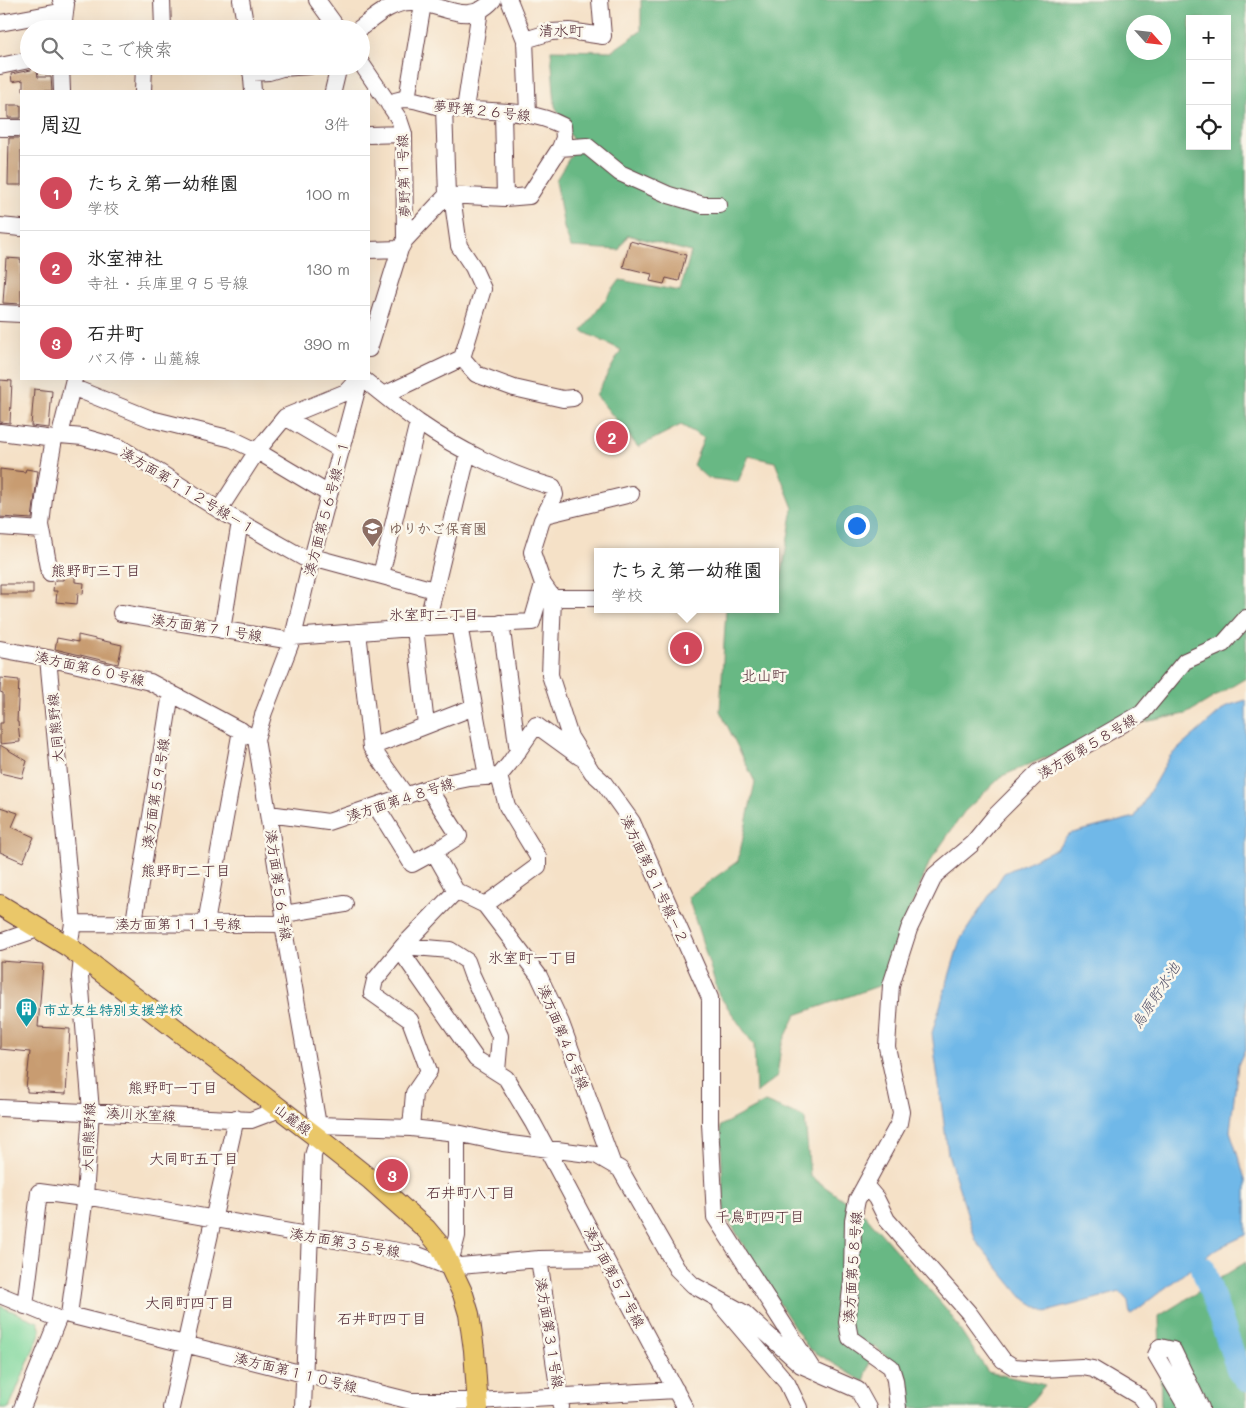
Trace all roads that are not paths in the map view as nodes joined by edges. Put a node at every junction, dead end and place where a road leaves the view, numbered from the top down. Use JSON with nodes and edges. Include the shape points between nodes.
{"nodes":[{"id":1,"x":162,"y":0,"type":"edge"},
{"id":2,"x":241,"y":0,"type":"edge"},
{"id":3,"x":317,"y":0,"type":"edge"},
{"id":4,"x":493,"y":0,"type":"edge"},
{"id":5,"x":509,"y":0,"type":"edge"},
{"id":6,"x":600,"y":0,"type":"edge"},
{"id":7,"x":417,"y":2,"type":"edge"},
{"id":8,"x":65,"y":4,"type":"edge"},
{"id":9,"x":480,"y":10,"type":"junction"},
{"id":10,"x":64,"y":20,"type":"edge"},
{"id":11,"x":163,"y":20,"type":"edge"},
{"id":12,"x":244,"y":20,"type":"edge"},
{"id":13,"x":331,"y":20,"type":"edge"},
{"id":14,"x":370,"y":20,"type":"edge"},
{"id":15,"x":0,"y":22,"type":"edge"},
{"id":16,"x":525,"y":40,"type":"junction"},
{"id":17,"x":20,"y":62,"type":"edge"},
{"id":18,"x":0,"y":66,"type":"edge"},
{"id":19,"x":61,"y":75,"type":"edge"},
{"id":20,"x":144,"y":75,"type":"edge"},
{"id":21,"x":252,"y":75,"type":"edge"},
{"id":22,"x":337,"y":75,"type":"edge"},
{"id":23,"x":369,"y":75,"type":"edge"},
{"id":24,"x":62,"y":90,"type":"edge"},
{"id":25,"x":143,"y":90,"type":"edge"},
{"id":26,"x":253,"y":90,"type":"edge"},
{"id":27,"x":333,"y":90,"type":"edge"},
{"id":28,"x":407,"y":99,"type":"junction"},
{"id":29,"x":389,"y":105,"type":"junction"},
{"id":30,"x":444,"y":108,"type":"junction"},
{"id":31,"x":465,"y":109,"type":"junction"},
{"id":32,"x":503,"y":112,"type":"junction"},
{"id":33,"x":528,"y":114,"type":"junction"},
{"id":34,"x":0,"y":128,"type":"edge"},
{"id":35,"x":20,"y":128,"type":"edge"},
{"id":36,"x":404,"y":134,"type":"junction"},
{"id":37,"x":370,"y":135,"type":"edge"},
{"id":38,"x":562,"y":143,"type":"junction"},
{"id":39,"x":449,"y":196,"type":"junction"},
{"id":40,"x":505,"y":198,"type":"junction"},
{"id":41,"x":719,"y":206,"type":"dead end"},
{"id":42,"x":0,"y":226,"type":"edge"},
{"id":43,"x":20,"y":228,"type":"edge"},
{"id":44,"x":403,"y":245,"type":"junction"},
{"id":45,"x":370,"y":250,"type":"edge"},
{"id":46,"x":0,"y":313,"type":"edge"},
{"id":47,"x":20,"y":314,"type":"edge"},
{"id":48,"x":370,"y":346,"type":"edge"},
{"id":49,"x":462,"y":358,"type":"junction"},
{"id":50,"x":359,"y":380,"type":"edge"},
{"id":51,"x":360,"y":380,"type":"edge"},
{"id":52,"x":362,"y":380,"type":"edge"},
{"id":53,"x":73,"y":383,"type":"edge"},
{"id":54,"x":384,"y":395,"type":"junction"},
{"id":55,"x":573,"y":398,"type":"dead end"},
{"id":56,"x":286,"y":418,"type":"junction"},
{"id":57,"x":418,"y":422,"type":"junction"},
{"id":58,"x":0,"y":432,"type":"edge"},
{"id":59,"x":57,"y":437,"type":"junction"},
{"id":60,"x":341,"y":450,"type":"junction"},
{"id":61,"x":257,"y":451,"type":"junction"},
{"id":62,"x":468,"y":452,"type":"junction"},
{"id":63,"x":329,"y":494,"type":"junction"},
{"id":64,"x":631,"y":494,"type":"dead end"},
{"id":65,"x":219,"y":510,"type":"junction"},
{"id":66,"x":545,"y":515,"type":"junction"},
{"id":67,"x":240,"y":522,"type":"junction"},
{"id":68,"x":0,"y":527,"type":"edge"},
{"id":69,"x":42,"y":530,"type":"junction"},
{"id":70,"x":311,"y":562,"type":"junction"},
{"id":71,"x":50,"y":573,"type":"dead end"},
{"id":72,"x":381,"y":575,"type":"junction"},
{"id":73,"x":434,"y":590,"type":"junction"},
{"id":74,"x":548,"y":591,"type":"junction"},
{"id":75,"x":594,"y":598,"type":"edge"},
{"id":76,"x":121,"y":613,"type":"dead end"},
{"id":77,"x":1246,"y":618,"type":"edge"},
{"id":78,"x":501,"y":623,"type":"junction"},
{"id":79,"x":459,"y":625,"type":"junction"},
{"id":80,"x":421,"y":627,"type":"junction"},
{"id":81,"x":222,"y":630,"type":"junction"},
{"id":82,"x":358,"y":632,"type":"junction"},
{"id":83,"x":293,"y":637,"type":"junction"},
{"id":84,"x":0,"y":649,"type":"edge"},
{"id":85,"x":48,"y":658,"type":"junction"},
{"id":86,"x":171,"y":693,"type":"junction"},
{"id":87,"x":474,"y":707,"type":"junction"},
{"id":88,"x":426,"y":725,"type":"junction"},
{"id":89,"x":241,"y":730,"type":"junction"},
{"id":90,"x":256,"y":739,"type":"junction"},
{"id":91,"x":371,"y":747,"type":"junction"},
{"id":92,"x":518,"y":752,"type":"junction"},
{"id":93,"x":586,"y":761,"type":"junction"},
{"id":94,"x":493,"y":776,"type":"junction"},
{"id":95,"x":428,"y":788,"type":"junction"},
{"id":96,"x":406,"y":796,"type":"junction"},
{"id":97,"x":376,"y":806,"type":"junction"},
{"id":98,"x":269,"y":814,"type":"junction"},
{"id":99,"x":434,"y":852,"type":"junction"},
{"id":100,"x":456,"y":891,"type":"junction"},
{"id":101,"x":345,"y":904,"type":"dead end"},
{"id":102,"x":0,"y":905,"type":"edge"},
{"id":103,"x":485,"y":905,"type":"junction"},
{"id":104,"x":284,"y":919,"type":"junction"},
{"id":105,"x":134,"y":922,"type":"junction"},
{"id":106,"x":73,"y":923,"type":"junction"},
{"id":107,"x":206,"y":923,"type":"junction"},
{"id":108,"x":38,"y":929,"type":"junction"},
{"id":109,"x":0,"y":942,"type":"edge"},
{"id":110,"x":402,"y":948,"type":"junction"},
{"id":111,"x":75,"y":953,"type":"junction"},
{"id":112,"x":497,"y":1071,"type":"junction"},
{"id":113,"x":0,"y":1108,"type":"edge"},
{"id":114,"x":280,"y":1109,"type":"junction"},
{"id":115,"x":91,"y":1111,"type":"junction"},
{"id":116,"x":236,"y":1118,"type":"junction"},
{"id":117,"x":411,"y":1128,"type":"junction"},
{"id":118,"x":318,"y":1131,"type":"junction"},
{"id":119,"x":456,"y":1133,"type":"junction"},
{"id":120,"x":544,"y":1147,"type":"junction"},
{"id":121,"x":613,"y":1165,"type":"junction"},
{"id":122,"x":865,"y":1185,"type":"junction"},
{"id":123,"x":85,"y":1196,"type":"junction"},
{"id":124,"x":214,"y":1219,"type":"junction"},
{"id":125,"x":310,"y":1236,"type":"junction"},
{"id":126,"x":539,"y":1258,"type":"junction"},
{"id":127,"x":605,"y":1258,"type":"junction"},
{"id":128,"x":449,"y":1266,"type":"junction"},
{"id":129,"x":0,"y":1295,"type":"edge"},
{"id":130,"x":713,"y":1296,"type":"junction"},
{"id":131,"x":25,"y":1306,"type":"junction"},
{"id":132,"x":64,"y":1317,"type":"junction"},
{"id":133,"x":186,"y":1345,"type":"junction"},
{"id":134,"x":813,"y":1370,"type":"junction"},
{"id":135,"x":304,"y":1374,"type":"junction"},
{"id":136,"x":676,"y":1390,"type":"junction"},
{"id":137,"x":561,"y":1403,"type":"edge"},
{"id":138,"x":478,"y":1404,"type":"edge"},
{"id":139,"x":22,"y":1408,"type":"edge"},
{"id":140,"x":171,"y":1408,"type":"edge"},
{"id":141,"x":303,"y":1408,"type":"edge"},
{"id":142,"x":685,"y":1408,"type":"edge"},
{"id":143,"x":799,"y":1408,"type":"edge"},
{"id":144,"x":868,"y":1408,"type":"edge"},
{"id":145,"x":898,"y":1408,"type":"edge"},
{"id":146,"x":1148,"y":1408,"type":"edge"},
{"id":147,"x":1187,"y":1408,"type":"edge"},
{"id":148,"x":1201,"y":1408,"type":"edge"}],
"edges":[{"from":1,"to":11,"type":"street"},
{"from":2,"to":12,"type":"street"},
{"from":3,"to":13,"type":"street"},
{"from":4,"to":9,"type":"street"},
{"from":5,"to":16,"type":"street"},
{"from":6,"to":16,"type":"street","via":[[603,36],[569,31],[551,32]]},
{"from":7,"to":9,"type":"street","via":[[460,13]]},
{"from":7,"to":14,"type":"street","via":[[402,3],[382,11]]},
{"from":7,"to":28,"type":"street"},
{"from":8,"to":10,"type":"street"},
{"from":8,"to":15,"type":"street"},
{"from":9,"to":31,"type":"street"},
{"from":16,"to":33,"type":"street"},
{"from":17,"to":18,"type":"street"},
{"from":19,"to":24,"type":"street"},
{"from":20,"to":25,"type":"street"},
{"from":21,"to":26,"type":"street"},
{"from":22,"to":27,"type":"street"},
{"from":23,"to":29,"type":"street","name":"夢野第１号線"},
{"from":28,"to":29,"type":"street"},
{"from":28,"to":30,"type":"street","name":"夢野第２６号線"},
{"from":29,"to":36,"type":"street","name":"夢野第１号線"},
{"from":30,"to":31,"type":"street","name":"夢野第２６号線"},
{"from":30,"to":39,"type":"street"},
{"from":31,"to":32,"type":"street","name":"夢野第２６号線"},
{"from":32,"to":33,"type":"street","name":"夢野第２６号線"},
{"from":32,"to":40,"type":"street"},
{"from":33,"to":38,"type":"street","name":"夢野第２６号線","via":[[563,126]]},
{"from":34,"to":35,"type":"street"},
{"from":36,"to":37,"type":"street"},
{"from":36,"to":44,"type":"street","name":"夢野第１号線"},
{"from":38,"to":40,"type":"street","via":[[529,196]]},
{"from":38,"to":41,"type":"street","via":[[587,146],[620,173],[669,195]]},
{"from":39,"to":40,"type":"street"},
{"from":39,"to":44,"type":"street"},
{"from":39,"to":49,"type":"street","via":[[458,246],[483,289]]},
{"from":42,"to":43,"type":"street"},
{"from":44,"to":45,"type":"street"},
{"from":44,"to":48,"type":"street"},
{"from":46,"to":47,"type":"street"},
{"from":49,"to":54,"type":"street"},
{"from":49,"to":55,"type":"street","via":[[476,374],[514,388],[563,399]]},
{"from":50,"to":56,"type":"street","via":[[346,392]]},
{"from":51,"to":60,"type":"street","name":"湊方面第５６号線－１"},
{"from":52,"to":54,"type":"street"},
{"from":53,"to":59,"type":"street"},
{"from":53,"to":61,"type":"street","via":[[151,419],[232,439]]},
{"from":54,"to":57,"type":"street"},
{"from":56,"to":60,"type":"street"},
{"from":56,"to":61,"type":"street"},
{"from":57,"to":62,"type":"street"},
{"from":57,"to":72,"type":"street"},
{"from":58,"to":59,"type":"street","name":"湊方面第１１２号線－１"},
{"from":59,"to":65,"type":"street","name":"湊方面第１１２号線－１","via":[[82,437],[122,448]]},
{"from":59,"to":69,"type":"street","via":[[45,490]]},
{"from":60,"to":63,"type":"street","name":"湊方面第５６号線－１"},
{"from":61,"to":63,"type":"street"},
{"from":61,"to":65,"type":"street"},
{"from":62,"to":66,"type":"street","name":"湊方面第８１号線－２","via":[[553,487],[555,495]]},
{"from":62,"to":73,"type":"street"},
{"from":63,"to":70,"type":"street","name":"湊方面第５６号線－１"},
{"from":64,"to":66,"type":"street"},
{"from":65,"to":67,"type":"street","name":"湊方面第１１２号線－１"},
{"from":66,"to":74,"type":"street","name":"湊方面第８１号線－２","via":[[532,552]]},
{"from":67,"to":70,"type":"street","name":"湊方面第１１２号線－１"},
{"from":67,"to":81,"type":"street"},
{"from":68,"to":69,"type":"street"},
{"from":69,"to":71,"type":"street"},
{"from":70,"to":72,"type":"street","via":[[320,560]]},
{"from":70,"to":83,"type":"street","name":"湊方面第５６号線－１"},
{"from":72,"to":73,"type":"street"},
{"from":73,"to":80,"type":"street"},
{"from":74,"to":75,"type":"street"},
{"from":74,"to":78,"type":"street","name":"湊方面第７１号線","via":[[532,622]]},
{"from":74,"to":93,"type":"street","name":"湊方面第８１号線－２","via":[[550,675],[570,737]]},
{"from":76,"to":81,"type":"street","name":"湊方面第７１号線"},
{"from":77,"to":122,"type":"street","name":"湊方面第５８号線","via":[[1223,644],[1185,661],[1142,712],[1039,772],[972,844],[935,875],[909,929],[891,985],[886,1047],[901,1112],[899,1123]]},
{"from":78,"to":79,"type":"street","name":"湊方面第７１号線"},
{"from":78,"to":92,"type":"street"},
{"from":79,"to":80,"type":"street","name":"湊方面第７１号線"},
{"from":79,"to":87,"type":"street"},
{"from":80,"to":82,"type":"street","name":"湊方面第７１号線"},
{"from":80,"to":88,"type":"street"},
{"from":81,"to":83,"type":"street","name":"湊方面第７１号線","via":[[286,640]]},
{"from":82,"to":83,"type":"street","name":"湊方面第７１号線"},
{"from":82,"to":91,"type":"street"},
{"from":83,"to":90,"type":"street","name":"湊方面第５６号線"},
{"from":84,"to":85,"type":"street","name":"湊方面第６０号線"},
{"from":85,"to":86,"type":"street","name":"湊方面第６０号線","via":[[150,682]]},
{"from":85,"to":106,"type":"street","name":"大同熊野線"},
{"from":86,"to":89,"type":"street","name":"湊方面第６０号線"},
{"from":86,"to":105,"type":"street","name":"湊方面第５９号線"},
{"from":87,"to":88,"type":"street"},
{"from":87,"to":94,"type":"street"},
{"from":88,"to":91,"type":"street"},
{"from":89,"to":90,"type":"street","name":"湊方面第６０号線"},
{"from":89,"to":107,"type":"street"},
{"from":90,"to":98,"type":"street","name":"湊方面第５６号線"},
{"from":91,"to":96,"type":"street"},
{"from":92,"to":93,"type":"street","via":[[536,725]]},
{"from":92,"to":94,"type":"street"},
{"from":93,"to":134,"type":"street","name":"湊方面第８１号線－２","via":[[632,822],[710,998],[710,1123],[715,1217]]},
{"from":94,"to":95,"type":"street","name":"湊方面第４８号線","via":[[462,779]]},
{"from":94,"to":103,"type":"street","via":[[538,857],[538,866]]},
{"from":95,"to":96,"type":"street","name":"湊方面第４８号線"},
{"from":95,"to":99,"type":"street","via":[[459,836]]},
{"from":96,"to":97,"type":"street","name":"湊方面第４８号線"},
{"from":97,"to":98,"type":"street","name":"湊方面第４８号線","via":[[328,822]]},
{"from":97,"to":99,"type":"street","via":[[412,864]]},
{"from":98,"to":104,"type":"street","name":"湊方面第５６号線"},
{"from":99,"to":100,"type":"street"},
{"from":100,"to":103,"type":"street","name":"湊方面第４６号線"},
{"from":100,"to":110,"type":"street"},
{"from":101,"to":104,"type":"street","name":"湊方面第１１１号線"},
{"from":102,"to":108,"type":"main road","name":"山麓線"},
{"from":103,"to":121,"type":"street","name":"湊方面第４６号線","via":[[539,976],[561,1023]]},
{"from":104,"to":107,"type":"street","name":"湊方面第１１１号線"},
{"from":104,"to":118,"type":"street","name":"湊方面第５６号線"},
{"from":105,"to":106,"type":"street","name":"湊方面第１１１号線"},
{"from":105,"to":107,"type":"street","name":"湊方面第１１１号線"},
{"from":106,"to":111,"type":"street","name":"大同熊野線"},
{"from":108,"to":109,"type":"street"},
{"from":108,"to":111,"type":"main road","name":"山麓線"},
{"from":110,"to":112,"type":"street","name":"湊方面第５７号線","via":[[476,1059]]},
{"from":110,"to":112,"type":"street","via":[[450,950],[467,961],[500,1036]]},
{"from":110,"to":117,"type":"street","via":[[375,980],[372,994],[410,1020],[429,1071],[414,1093]]},
{"from":111,"to":114,"type":"main road","name":"山麓線"},
{"from":111,"to":115,"type":"street","name":"大同熊野線","via":[[80,977]]},
{"from":112,"to":120,"type":"street","name":"湊方面第５７号線","via":[[506,1078]]},
{"from":113,"to":115,"type":"street","name":"湊川氷室線"},
{"from":114,"to":116,"type":"street","name":"湊川氷室線","via":[[251,1120]]},
{"from":114,"to":118,"type":"main road","name":"山麓線"},
{"from":115,"to":116,"type":"street","name":"湊川氷室線"},
{"from":115,"to":123,"type":"street","name":"大同熊野線"},
{"from":116,"to":124,"type":"street"},
{"from":117,"to":118,"type":"street"},
{"from":117,"to":119,"type":"street"},
{"from":118,"to":125,"type":"street","via":[[313,1156]]},
{"from":118,"to":128,"type":"main road","name":"山麓線","via":[[426,1229],[441,1247]]},
{"from":119,"to":120,"type":"street"},
{"from":119,"to":128,"type":"street","via":[[457,1236]]},
{"from":120,"to":121,"type":"street","via":[[596,1155]]},
{"from":120,"to":127,"type":"street","name":"湊方面第５７号線"},
{"from":121,"to":130,"type":"street","via":[[620,1170],[677,1269],[693,1285]]},
{"from":122,"to":145,"type":"street","name":"湊方面第５８号線","via":[[853,1220],[852,1281],[847,1322],[850,1338],[891,1367]]},
{"from":122,"to":146,"type":"street","via":[[887,1220],[969,1313],[1003,1360],[1014,1367],[1093,1369],[1140,1397]]},
{"from":123,"to":124,"type":"street","name":"湊方面第３５号線"},
{"from":123,"to":131,"type":"street","name":"湊方面第３５号線","via":[[39,1192]]},
{"from":123,"to":132,"type":"street","name":"大同熊野線"},
{"from":124,"to":125,"type":"street","name":"湊方面第３５号線"},
{"from":124,"to":133,"type":"street"},
{"from":125,"to":128,"type":"street","name":"湊方面第３５号線","via":[[415,1254]]},
{"from":125,"to":135,"type":"street"},
{"from":126,"to":127,"type":"street","name":"湊方面第３５号線"},
{"from":126,"to":128,"type":"street","name":"湊方面第３５号線"},
{"from":126,"to":137,"type":"street","name":"湊方面第３１号線"},
{"from":127,"to":136,"type":"street","name":"湊方面第５７号線"},
{"from":128,"to":138,"type":"main road","name":"山麓線","via":[[469,1314]]},
{"from":129,"to":131,"type":"street","name":"湊方面第１１０号線"},
{"from":130,"to":134,"type":"street","via":[[744,1313],[801,1365]]},
{"from":130,"to":143,"type":"street","via":[[787,1383]]},
{"from":131,"to":132,"type":"street","name":"湊方面第１１０号線"},
{"from":132,"to":133,"type":"street","name":"湊方面第１１０号線"},
{"from":132,"to":139,"type":"street","name":"大同熊野線"},
{"from":133,"to":135,"type":"street","name":"湊方面第１１０号線"},
{"from":133,"to":140,"type":"street"},
{"from":134,"to":144,"type":"street","via":[[858,1390]]},
{"from":135,"to":138,"type":"street","name":"湊方面第１１０号線","via":[[411,1401]]},
{"from":135,"to":141,"type":"street"},
{"from":136,"to":137,"type":"street","name":"湊方面第１１０号線"},
{"from":136,"to":142,"type":"street","name":"湊方面第５７号線"},
{"from":137,"to":138,"type":"street","name":"湊方面第１１０号線"},
{"from":147,"to":148,"type":"street","via":[[1158,1360],[1156,1355],[1160,1347],[1173,1350]]}]}
